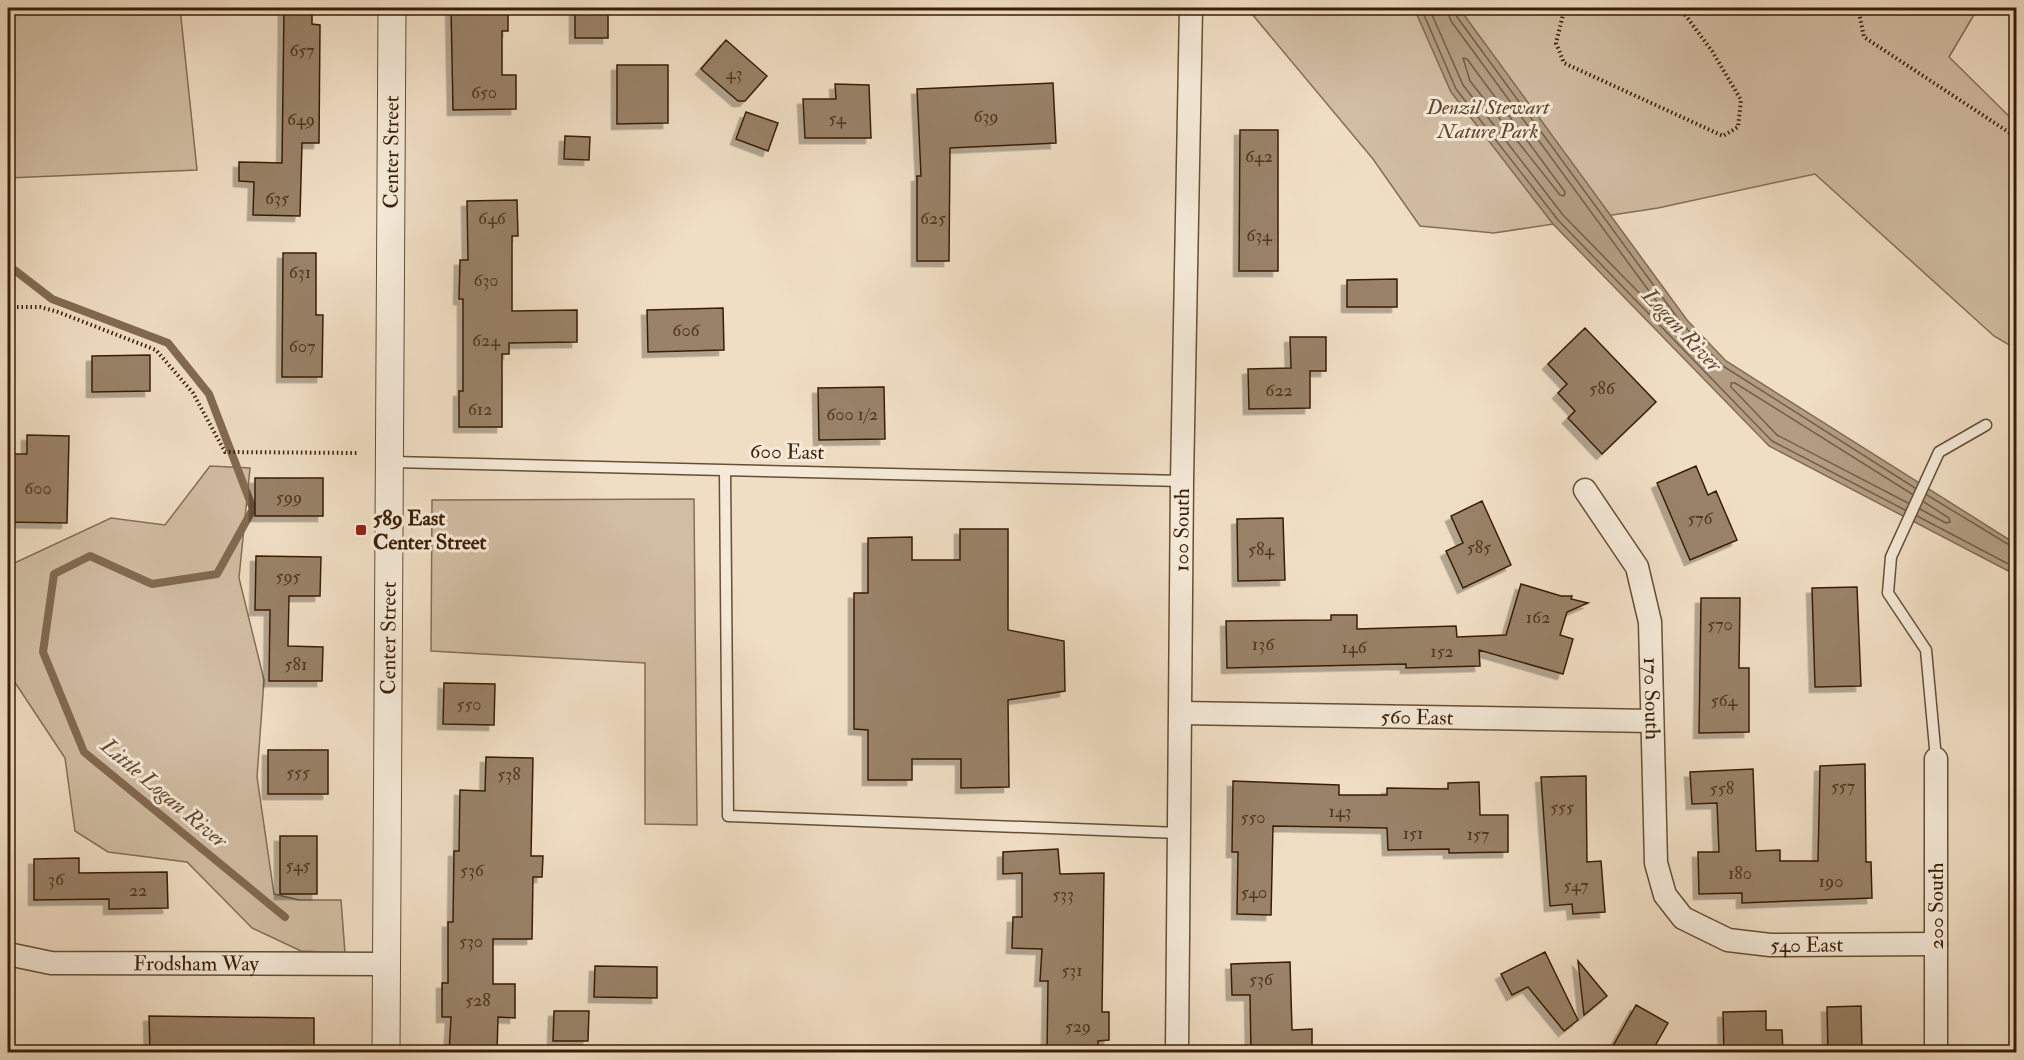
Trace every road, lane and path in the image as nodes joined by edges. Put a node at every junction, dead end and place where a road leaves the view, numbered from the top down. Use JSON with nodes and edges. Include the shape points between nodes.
{"nodes":[{"id":1,"x":392,"y":8,"type":"edge"},
{"id":2,"x":1191,"y":8,"type":"edge"},
{"id":3,"x":1561,"y":8,"type":"edge"},
{"id":4,"x":1680,"y":8,"type":"edge"},
{"id":5,"x":1858,"y":8,"type":"edge"},
{"id":6,"x":2016,"y":137,"type":"edge"},
{"id":7,"x":8,"y":307,"type":"edge"},
{"id":8,"x":1986,"y":425,"type":"dead end"},
{"id":9,"x":357,"y":453,"type":"dead end"},
{"id":10,"x":392,"y":462,"type":"junction"},
{"id":11,"x":725,"y":471,"type":"junction"},
{"id":12,"x":1182,"y":481,"type":"junction"},
{"id":13,"x":1585,"y":490,"type":"dead end"},
{"id":14,"x":1181,"y":713,"type":"junction"},
{"id":15,"x":1651,"y":721,"type":"junction"},
{"id":16,"x":1936,"y":759,"type":"joint"},
{"id":17,"x":1179,"y":833,"type":"junction"},
{"id":18,"x":1683,"y":918,"type":"joint"},
{"id":19,"x":1936,"y":944,"type":"junction"},
{"id":20,"x":8,"y":954,"type":"edge"},
{"id":21,"x":386,"y":964,"type":"junction"},
{"id":22,"x":386,"y":1053,"type":"edge"},
{"id":23,"x":1177,"y":1053,"type":"edge"},
{"id":24,"x":1936,"y":1053,"type":"edge"}],
"edges":[{"from":1,"to":10,"type":"street","name":"Center Street"},
{"from":2,"to":12,"type":"street","name":"100 South"},
{"from":3,"to":4,"type":"path","via":[[1556,44],[1564,63],[1723,136],[1738,127],[1741,100]]},
{"from":5,"to":6,"type":"path","via":[[1864,37]]},
{"from":7,"to":9,"type":"path","via":[[58,312],[156,350],[193,393],[225,452]]},
{"from":8,"to":16,"type":"lane","via":[[1939,453],[1892,557],[1888,593],[1926,650]]},
{"from":10,"to":11,"type":"lane","name":"600 East"},
{"from":10,"to":21,"type":"street","name":"Center Street"},
{"from":11,"to":12,"type":"lane","name":"600 East"},
{"from":11,"to":17,"type":"lane","via":[[728,816]]},
{"from":12,"to":14,"type":"street","name":"100 South"},
{"from":13,"to":15,"type":"street","name":"170 South","via":[[1637,567],[1650,622]]},
{"from":14,"to":15,"type":"street","name":"560 East"},
{"from":14,"to":17,"type":"street","name":"100 South"},
{"from":15,"to":18,"type":"street","name":"170 South","via":[[1656,863],[1665,895]]},
{"from":16,"to":19,"type":"street","name":"200 South"},
{"from":17,"to":23,"type":"street","name":"100 South"},
{"from":18,"to":19,"type":"street","name":"540 East","via":[[1738,942]]},
{"from":19,"to":24,"type":"street","name":"200 South"},
{"from":20,"to":21,"type":"street","name":"Frodsham Way","via":[[51,963]]},
{"from":21,"to":22,"type":"street","name":"Center Street"}]}
